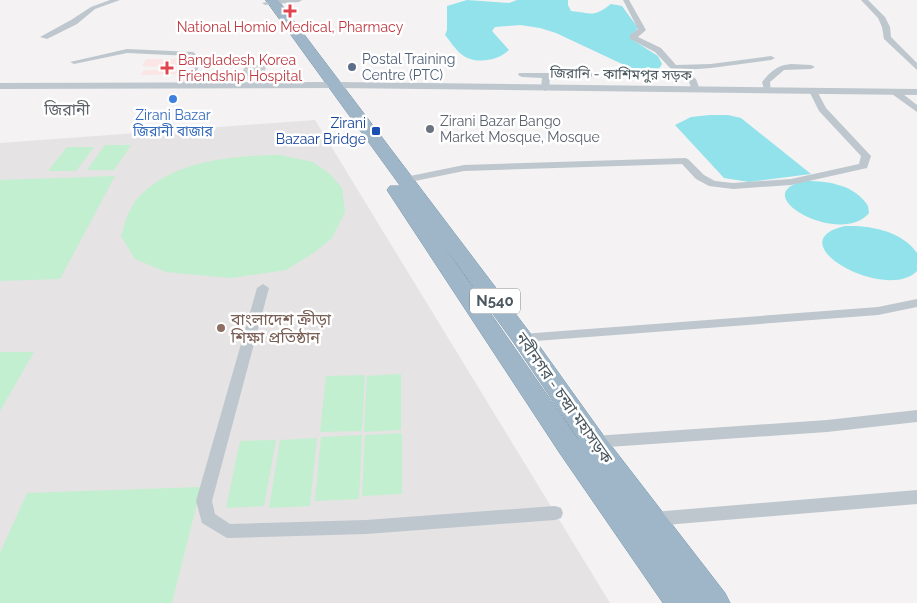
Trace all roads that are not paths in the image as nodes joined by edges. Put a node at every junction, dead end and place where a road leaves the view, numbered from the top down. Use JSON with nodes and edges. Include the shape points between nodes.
{"nodes":[{"id":1,"x":117,"y":0,"type":"edge"},
{"id":2,"x":299,"y":0,"type":"edge"},
{"id":3,"x":626,"y":0,"type":"edge"},
{"id":4,"x":864,"y":0,"type":"edge"},
{"id":5,"x":268,"y":1,"type":"edge"},
{"id":6,"x":44,"y":37,"type":"dead end"},
{"id":7,"x":771,"y":58,"type":"dead end"},
{"id":8,"x":74,"y":62,"type":"dead end"},
{"id":9,"x":674,"y":66,"type":"junction"},
{"id":10,"x":811,"y":67,"type":"dead end"},
{"id":11,"x":917,"y":68,"type":"edge"},
{"id":12,"x":522,"y":75,"type":"dead end"},
{"id":13,"x":597,"y":75,"type":"dead end"},
{"id":14,"x":546,"y":76,"type":"junction"},
{"id":15,"x":186,"y":85,"type":"junction"},
{"id":16,"x":331,"y":85,"type":"junction"},
{"id":17,"x":0,"y":86,"type":"edge"},
{"id":18,"x":545,"y":88,"type":"junction"},
{"id":19,"x":696,"y":90,"type":"junction"},
{"id":20,"x":768,"y":91,"type":"junction"},
{"id":21,"x":813,"y":92,"type":"junction"},
{"id":22,"x":895,"y":92,"type":"junction"},
{"id":23,"x":917,"y":92,"type":"edge"},
{"id":24,"x":917,"y":109,"type":"edge"},
{"id":25,"x":405,"y":180,"type":"junction"},
{"id":26,"x":263,"y":288,"type":"dead end"},
{"id":27,"x":917,"y":303,"type":"edge"},
{"id":28,"x":522,"y":338,"type":"junction"},
{"id":29,"x":917,"y":416,"type":"edge"},
{"id":30,"x":594,"y":442,"type":"junction"},
{"id":31,"x":917,"y":497,"type":"edge"},
{"id":32,"x":555,"y":513,"type":"dead end"},
{"id":33,"x":653,"y":519,"type":"junction"},
{"id":34,"x":681,"y":603,"type":"edge"},
{"id":35,"x":714,"y":603,"type":"edge"}],
"edges":[{"from":1,"to":6,"type":"street","via":[[92,8],[74,22]]},
{"from":2,"to":5,"type":"street"},
{"from":3,"to":9,"type":"street","via":[[642,30],[632,37],[658,50]]},
{"from":4,"to":11,"type":"street","via":[[881,17],[887,37]]},
{"from":5,"to":16,"type":"highway","name":"নবীনগর - চন্দ্রা মহাসড়ক","number":"N540"},
{"from":7,"to":9,"type":"street","via":[[713,67]]},
{"from":8,"to":15,"type":"street","via":[[127,51],[193,54],[198,60]]},
{"from":9,"to":19,"type":"street","via":[[693,81]]},
{"from":10,"to":20,"type":"street","via":[[774,70],[766,82]]},
{"from":12,"to":14,"type":"street"},
{"from":13,"to":14,"type":"street"},
{"from":14,"to":18,"type":"street"},
{"from":15,"to":16,"type":"street","name":"জিরানি - কাশিমপুর সড়ক"},
{"from":15,"to":17,"type":"street","name":"জিরানি - কাশিমপুর সড়ক"},
{"from":16,"to":18,"type":"street","name":"জিরানি - কাশিমপুর সড়ক"},
{"from":16,"to":25,"type":"highway","name":"নবীনগর - চন্দ্রা মহাসড়ক","number":"N540"},
{"from":16,"to":34,"type":"highway","name":"নবীনগর - চন্দ্রা মহাসড়ক","number":"N540","via":[[568,445]]},
{"from":18,"to":19,"type":"street","name":"জিরানি - কাশিমপুর সড়ক"},
{"from":19,"to":20,"type":"street","name":"জিরানি - কাশিমপুর সড়ক"},
{"from":20,"to":21,"type":"street","name":"জিরানি - কাশিমপুর সড়ক"},
{"from":21,"to":22,"type":"street","name":"জিরানি - কাশিমপুর সড়ক"},
{"from":21,"to":25,"type":"street","via":[[822,109],[866,156],[863,166],[791,182],[733,186],[713,184],[700,177],[685,160],[464,168]]},
{"from":22,"to":23,"type":"street","name":"জিরানি - কাশিমপুর সড়ক"},
{"from":22,"to":24,"type":"street"},
{"from":25,"to":28,"type":"highway","name":"নবীনগর - চন্দ্রা মহাসড়ক","number":"N540"},
{"from":26,"to":32,"type":"street","via":[[204,501],[208,518],[227,531],[366,527]]},
{"from":27,"to":28,"type":"street","via":[[851,313]]},
{"from":28,"to":30,"type":"highway","name":"নবীনগর - চন্দ্রা মহাসড়ক","number":"N540"},
{"from":29,"to":30,"type":"street","via":[[827,426]]},
{"from":30,"to":33,"type":"highway","name":"নবীনগর - চন্দ্রা মহাসড়ক","number":"N540"},
{"from":31,"to":33,"type":"street"},
{"from":33,"to":35,"type":"highway","name":"নবীনগর - চন্দ্রা মহাসড়ক","number":"N540"}]}
